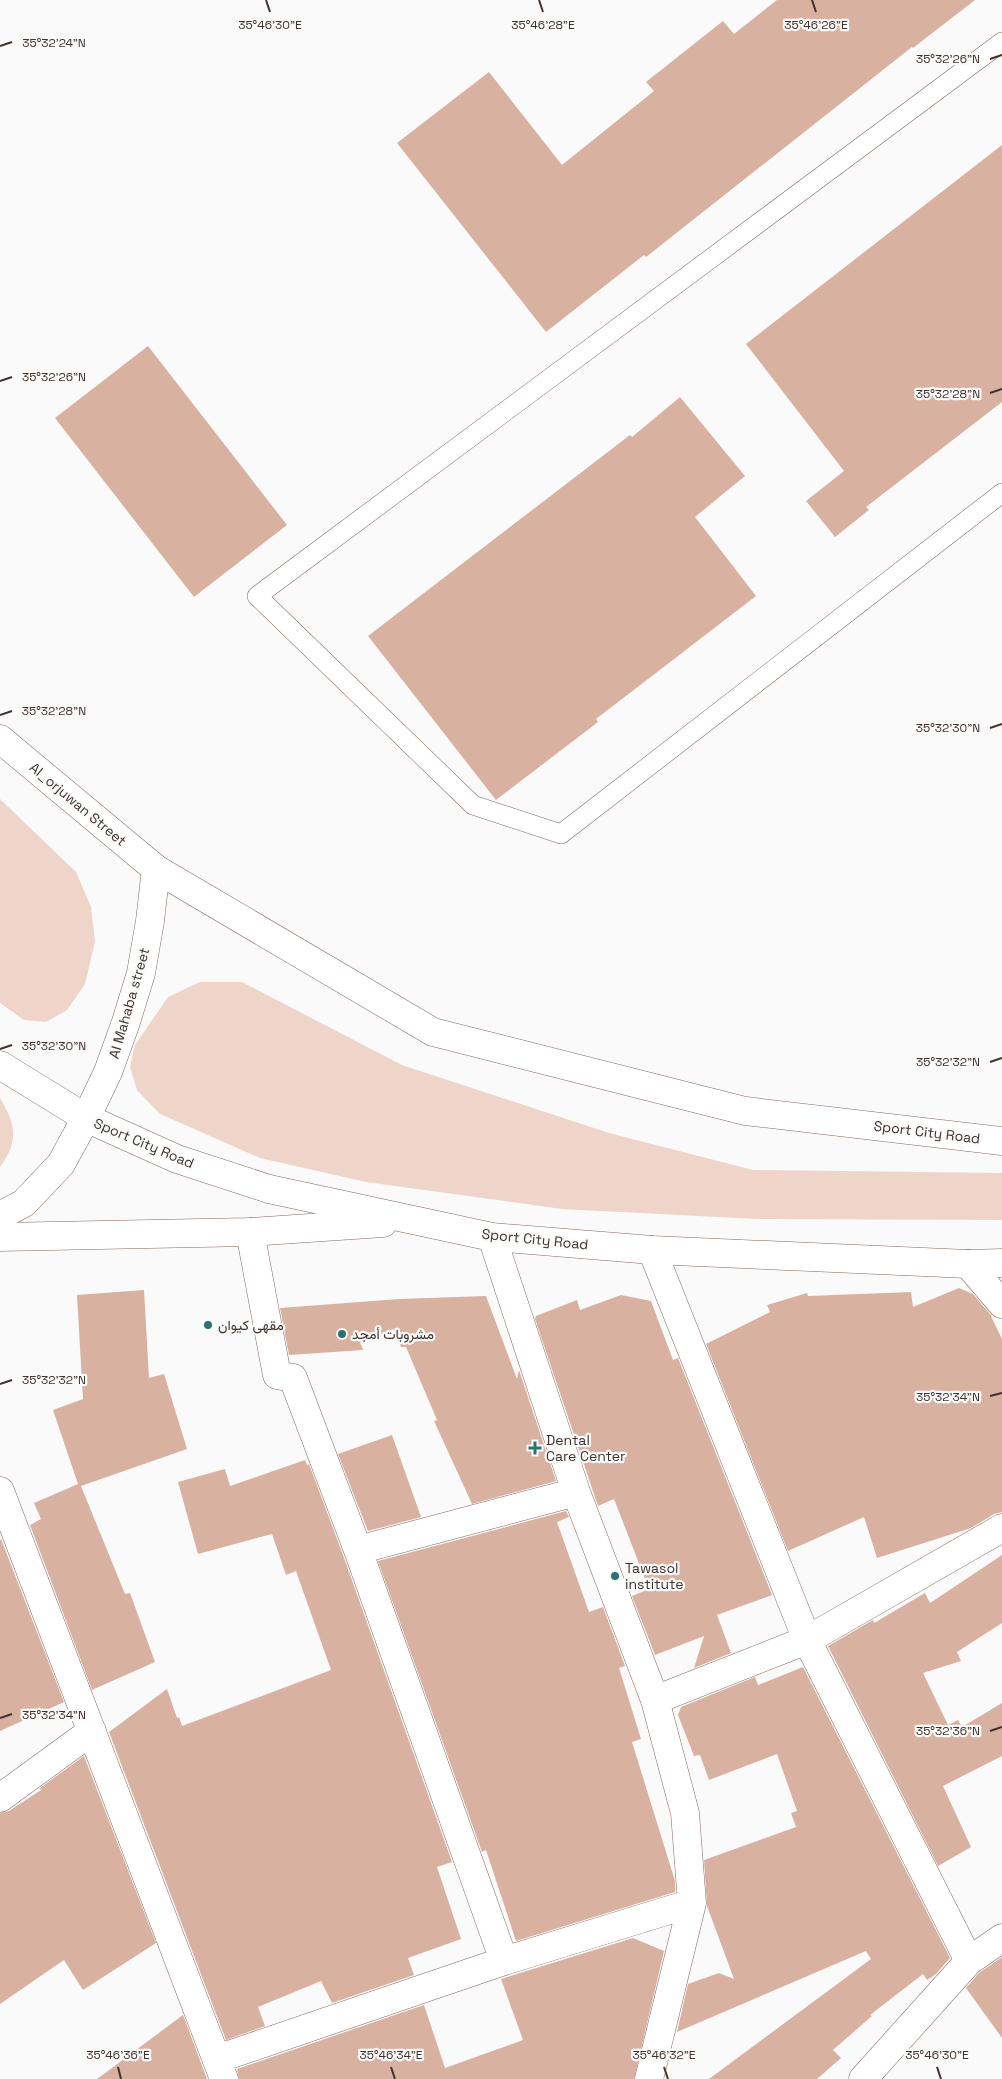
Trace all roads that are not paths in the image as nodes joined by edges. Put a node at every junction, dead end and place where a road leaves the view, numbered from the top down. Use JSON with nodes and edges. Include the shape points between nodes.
{"nodes":[{"id":1,"x":1002,"y":42,"type":"edge"},
{"id":2,"x":1002,"y":493,"type":"edge"},
{"id":3,"x":0,"y":738,"type":"edge"},
{"id":4,"x":156,"y":869,"type":"junction"},
{"id":5,"x":0,"y":1065,"type":"edge"},
{"id":6,"x":86,"y":1118,"type":"junction"},
{"id":7,"x":1002,"y":1141,"type":"edge"},
{"id":8,"x":0,"y":1216,"type":"edge"},
{"id":9,"x":416,"y":1221,"type":"junction"},
{"id":10,"x":250,"y":1232,"type":"junction"},
{"id":11,"x":0,"y":1237,"type":"edge"},
{"id":12,"x":492,"y":1237,"type":"junction"},
{"id":13,"x":652,"y":1250,"type":"junction"},
{"id":14,"x":1002,"y":1263,"type":"edge"},
{"id":15,"x":968,"y":1264,"type":"junction"},
{"id":16,"x":1002,"y":1304,"type":"edge"},
{"id":17,"x":0,"y":1492,"type":"edge"},
{"id":18,"x":576,"y":1492,"type":"junction"},
{"id":19,"x":1002,"y":1528,"type":"edge"},
{"id":20,"x":358,"y":1550,"type":"junction"},
{"id":21,"x":807,"y":1640,"type":"junction"},
{"id":22,"x":655,"y":1700,"type":"junction"},
{"id":23,"x":92,"y":1730,"type":"junction"},
{"id":24,"x":0,"y":1798,"type":"edge"},
{"id":25,"x":692,"y":1903,"type":"junction"},
{"id":26,"x":1002,"y":1938,"type":"edge"},
{"id":27,"x":504,"y":1961,"type":"junction"},
{"id":28,"x":970,"y":1961,"type":"junction"},
{"id":29,"x":220,"y":2069,"type":"edge"},
{"id":30,"x":649,"y":2079,"type":"edge"},
{"id":31,"x":864,"y":2079,"type":"edge"}],
"edges":[{"from":1,"to":2,"type":"lane","via":[[257,596],[473,805],[561,834]]},
{"from":3,"to":4,"type":"street","name":"Al_orjuwan Street"},
{"from":4,"to":6,"type":"street","name":"Al Mahaba street","via":[[140,972],[126,1022],[108,1072]]},
{"from":4,"to":7,"type":"street","name":"Sport City Road","via":[[433,1032],[746,1111]]},
{"from":5,"to":6,"type":"street"},
{"from":6,"to":8,"type":"street","name":"Al Mahaba street","via":[[61,1164],[24,1203]]},
{"from":6,"to":9,"type":"street","name":"Sport City Road","via":[[177,1159],[269,1189]]},
{"from":9,"to":10,"type":"street"},
{"from":9,"to":12,"type":"street","name":"Sport City Road"},
{"from":10,"to":11,"type":"street"},
{"from":10,"to":20,"type":"street","via":[[277,1375],[293,1378]]},
{"from":12,"to":13,"type":"street","name":"Sport City Road"},
{"from":12,"to":18,"type":"street"},
{"from":13,"to":15,"type":"street","name":"Sport City Road"},
{"from":13,"to":21,"type":"street"},
{"from":14,"to":15,"type":"street","name":"Sport City Road"},
{"from":15,"to":16,"type":"street"},
{"from":17,"to":23,"type":"street"},
{"from":18,"to":20,"type":"street"},
{"from":18,"to":22,"type":"street"},
{"from":19,"to":21,"type":"street"},
{"from":20,"to":27,"type":"street"},
{"from":21,"to":22,"type":"street"},
{"from":21,"to":28,"type":"street"},
{"from":22,"to":25,"type":"street","via":[[685,1813]]},
{"from":23,"to":24,"type":"street"},
{"from":23,"to":29,"type":"street"},
{"from":25,"to":27,"type":"street"},
{"from":25,"to":30,"type":"street"},
{"from":26,"to":28,"type":"street"},
{"from":27,"to":29,"type":"street"},
{"from":28,"to":31,"type":"street"}]}
